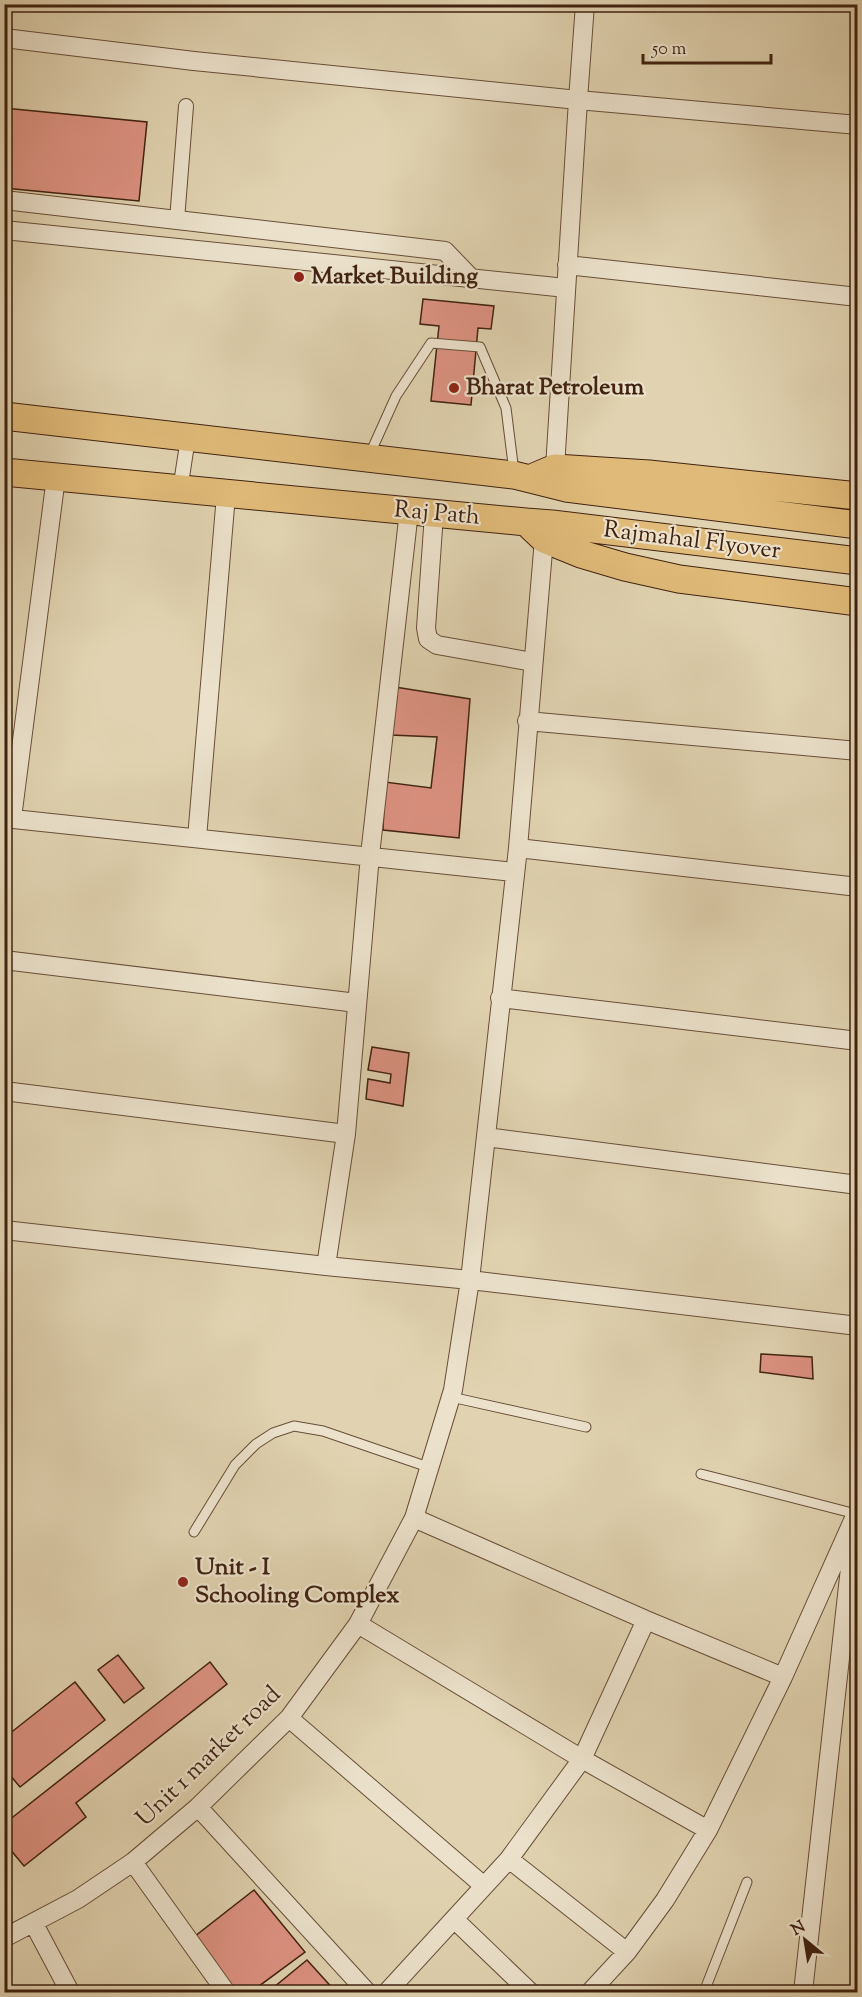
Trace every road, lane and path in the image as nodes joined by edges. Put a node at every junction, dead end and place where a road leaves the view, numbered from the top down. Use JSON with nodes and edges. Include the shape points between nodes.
{"nodes":[{"id":1,"x":585,"y":4,"type":"edge"},
{"id":2,"x":4,"y":39,"type":"edge"},
{"id":3,"x":578,"y":100,"type":"junction"},
{"id":4,"x":186,"y":106,"type":"dead end"},
{"id":5,"x":858,"y":125,"type":"edge"},
{"id":6,"x":4,"y":200,"type":"edge"},
{"id":7,"x":177,"y":220,"type":"junction"},
{"id":8,"x":4,"y":230,"type":"edge"},
{"id":9,"x":567,"y":265,"type":"junction"},
{"id":10,"x":471,"y":278,"type":"junction"},
{"id":11,"x":566,"y":288,"type":"junction"},
{"id":12,"x":858,"y":297,"type":"edge"},
{"id":13,"x":4,"y":416,"type":"edge"},
{"id":14,"x":188,"y":438,"type":"junction"},
{"id":15,"x":368,"y":459,"type":"junction"},
{"id":16,"x":555,"y":468,"type":"junction"},
{"id":17,"x":4,"y":472,"type":"edge"},
{"id":18,"x":56,"y":477,"type":"junction"},
{"id":19,"x":521,"y":477,"type":"junction"},
{"id":20,"x":180,"y":490,"type":"junction"},
{"id":21,"x":226,"y":495,"type":"junction"},
{"id":22,"x":858,"y":496,"type":"edge"},
{"id":23,"x":422,"y":513,"type":"junction"},
{"id":24,"x":858,"y":525,"type":"edge"},
{"id":25,"x":535,"y":531,"type":"junction"},
{"id":26,"x":858,"y":561,"type":"edge"},
{"id":27,"x":858,"y":602,"type":"edge"},
{"id":28,"x":533,"y":662,"type":"junction"},
{"id":29,"x":527,"y":721,"type":"junction"},
{"id":30,"x":858,"y":751,"type":"edge"},
{"id":31,"x":8,"y":818,"type":"edge"},
{"id":32,"x":197,"y":838,"type":"junction"},
{"id":33,"x":518,"y":848,"type":"junction"},
{"id":34,"x":370,"y":855,"type":"junction"},
{"id":35,"x":514,"y":872,"type":"junction"},
{"id":36,"x":858,"y":887,"type":"edge"},
{"id":37,"x":4,"y":960,"type":"edge"},
{"id":38,"x":501,"y":999,"type":"junction"},
{"id":39,"x":357,"y":1003,"type":"junction"},
{"id":40,"x":858,"y":1041,"type":"edge"},
{"id":41,"x":4,"y":1091,"type":"edge"},
{"id":42,"x":346,"y":1134,"type":"junction"},
{"id":43,"x":486,"y":1137,"type":"junction"},
{"id":44,"x":858,"y":1185,"type":"edge"},
{"id":45,"x":4,"y":1230,"type":"edge"},
{"id":46,"x":326,"y":1266,"type":"junction"},
{"id":47,"x":470,"y":1280,"type":"junction"},
{"id":48,"x":858,"y":1326,"type":"edge"},
{"id":49,"x":452,"y":1397,"type":"junction"},
{"id":50,"x":586,"y":1427,"type":"dead end"},
{"id":51,"x":431,"y":1468,"type":"junction"},
{"id":52,"x":701,"y":1474,"type":"dead end"},
{"id":53,"x":857,"y":1509,"type":"edge"},
{"id":54,"x":414,"y":1518,"type":"junction"},
{"id":55,"x":194,"y":1532,"type":"dead end"},
{"id":56,"x":646,"y":1620,"type":"junction"},
{"id":57,"x":358,"y":1624,"type":"junction"},
{"id":58,"x":783,"y":1677,"type":"junction"},
{"id":59,"x":289,"y":1718,"type":"junction"},
{"id":60,"x":582,"y":1759,"type":"junction"},
{"id":61,"x":198,"y":1808,"type":"junction"},
{"id":62,"x":708,"y":1830,"type":"junction"},
{"id":63,"x":509,"y":1859,"type":"junction"},
{"id":64,"x":133,"y":1862,"type":"junction"},
{"id":65,"x":747,"y":1882,"type":"dead end"},
{"id":66,"x":484,"y":1886,"type":"junction"},
{"id":67,"x":454,"y":1919,"type":"junction"},
{"id":68,"x":34,"y":1924,"type":"junction"},
{"id":69,"x":4,"y":1938,"type":"edge"},
{"id":70,"x":627,"y":1952,"type":"junction"},
{"id":71,"x":70,"y":1992,"type":"edge"},
{"id":72,"x":226,"y":1992,"type":"edge"},
{"id":73,"x":368,"y":1992,"type":"edge"},
{"id":74,"x":387,"y":1992,"type":"edge"},
{"id":75,"x":530,"y":1992,"type":"edge"},
{"id":76,"x":590,"y":1992,"type":"edge"},
{"id":77,"x":704,"y":1992,"type":"edge"},
{"id":78,"x":803,"y":1992,"type":"edge"}],
"edges":[{"from":1,"to":3,"type":"street"},
{"from":2,"to":3,"type":"street"},
{"from":3,"to":5,"type":"street"},
{"from":3,"to":9,"type":"street"},
{"from":4,"to":7,"type":"street"},
{"from":6,"to":7,"type":"street"},
{"from":7,"to":10,"type":"street","via":[[445,251]]},
{"from":8,"to":10,"type":"street"},
{"from":9,"to":11,"type":"street"},
{"from":9,"to":12,"type":"street"},
{"from":10,"to":11,"type":"street"},
{"from":11,"to":16,"type":"street"},
{"from":13,"to":14,"type":"main road","name":"Raj Path"},
{"from":14,"to":15,"type":"main road","name":"Raj Path"},
{"from":14,"to":20,"type":"street"},
{"from":15,"to":19,"type":"main road","name":"Raj Path"},
{"from":15,"to":19,"type":"lane","via":[[396,396],[430,343],[480,347],[506,408]]},
{"from":16,"to":19,"type":"main road","name":"Raj Path"},
{"from":16,"to":22,"type":"main road","name":"Raj Path"},
{"from":17,"to":18,"type":"main road","name":"Raj Path"},
{"from":18,"to":20,"type":"main road","name":"Raj Path"},
{"from":18,"to":31,"type":"street"},
{"from":19,"to":24,"type":"main road","name":"Rajmahal Flyover","via":[[566,488]]},
{"from":20,"to":21,"type":"main road","name":"Raj Path"},
{"from":21,"to":23,"type":"main road","name":"Raj Path"},
{"from":21,"to":32,"type":"street"},
{"from":23,"to":25,"type":"main road","name":"Raj Path"},
{"from":23,"to":28,"type":"street","via":[[428,639],[437,645]]},
{"from":23,"to":34,"type":"street"},
{"from":25,"to":26,"type":"main road","name":"Rajmahal Flyover","via":[[552,524]]},
{"from":25,"to":27,"type":"main road","name":"Raj Path","via":[[581,554],[679,579]]},
{"from":25,"to":28,"type":"street","name":"Unit 1 market road"},
{"from":28,"to":29,"type":"street","name":"Unit 1 market road"},
{"from":29,"to":30,"type":"street"},
{"from":29,"to":33,"type":"street","name":"Unit 1 market road"},
{"from":31,"to":32,"type":"street"},
{"from":32,"to":34,"type":"street"},
{"from":33,"to":35,"type":"street","name":"Unit 1 market road"},
{"from":33,"to":36,"type":"street"},
{"from":34,"to":35,"type":"street"},
{"from":34,"to":39,"type":"street"},
{"from":35,"to":38,"type":"street","name":"Unit 1 market road"},
{"from":37,"to":39,"type":"street"},
{"from":38,"to":40,"type":"street"},
{"from":38,"to":43,"type":"street","name":"Unit 1 market road"},
{"from":39,"to":42,"type":"street"},
{"from":41,"to":42,"type":"street"},
{"from":42,"to":46,"type":"street"},
{"from":43,"to":44,"type":"street"},
{"from":43,"to":47,"type":"street","name":"Unit 1 market road"},
{"from":45,"to":46,"type":"street"},
{"from":46,"to":47,"type":"street"},
{"from":47,"to":48,"type":"street"},
{"from":47,"to":49,"type":"street","name":"Unit 1 market road"},
{"from":49,"to":50,"type":"lane"},
{"from":49,"to":51,"type":"street","name":"Unit 1 market road"},
{"from":51,"to":54,"type":"street","name":"Unit 1 market road"},
{"from":51,"to":55,"type":"lane","via":[[323,1431],[294,1426],[256,1444],[235,1465]]},
{"from":52,"to":53,"type":"lane"},
{"from":53,"to":58,"type":"street"},
{"from":53,"to":78,"type":"street"},
{"from":54,"to":56,"type":"street"},
{"from":54,"to":57,"type":"street","name":"Unit 1 market road"},
{"from":56,"to":58,"type":"street"},
{"from":56,"to":60,"type":"street"},
{"from":57,"to":59,"type":"street","name":"Unit 1 market road"},
{"from":57,"to":60,"type":"street"},
{"from":58,"to":62,"type":"street"},
{"from":59,"to":61,"type":"street","name":"Unit 1 market road"},
{"from":59,"to":66,"type":"street"},
{"from":60,"to":62,"type":"street"},
{"from":60,"to":63,"type":"street"},
{"from":61,"to":64,"type":"street","name":"Unit 1 market road"},
{"from":61,"to":73,"type":"street"},
{"from":62,"to":70,"type":"street"},
{"from":63,"to":66,"type":"street"},
{"from":63,"to":70,"type":"street"},
{"from":64,"to":68,"type":"street","name":"Unit 1 market road"},
{"from":64,"to":72,"type":"street"},
{"from":65,"to":77,"type":"lane"},
{"from":66,"to":67,"type":"street"},
{"from":67,"to":74,"type":"street"},
{"from":67,"to":75,"type":"street"},
{"from":68,"to":69,"type":"street","name":"Unit 1 market road"},
{"from":68,"to":71,"type":"street"},
{"from":70,"to":76,"type":"street"}]}
